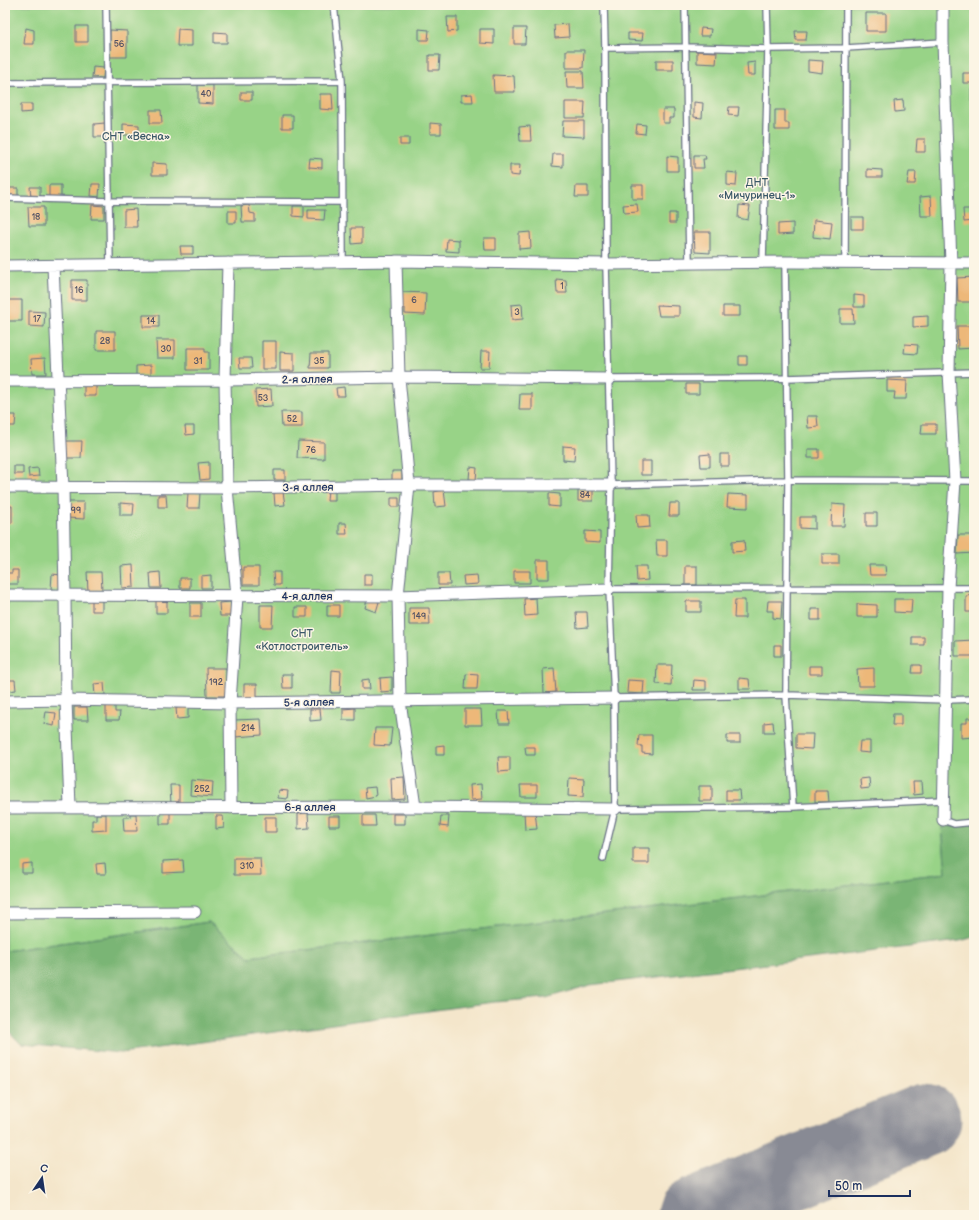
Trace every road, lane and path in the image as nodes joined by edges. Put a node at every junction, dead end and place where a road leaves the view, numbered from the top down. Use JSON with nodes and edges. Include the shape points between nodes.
{"nodes":[{"id":1,"x":106,"y":5,"type":"edge"},
{"id":2,"x":334,"y":5,"type":"edge"},
{"id":3,"x":604,"y":5,"type":"edge"},
{"id":4,"x":685,"y":5,"type":"edge"},
{"id":5,"x":767,"y":5,"type":"edge"},
{"id":6,"x":846,"y":5,"type":"edge"},
{"id":7,"x":943,"y":5,"type":"edge"},
{"id":8,"x":943,"y":42,"type":"junction"},
{"id":9,"x":685,"y":47,"type":"junction"},
{"id":10,"x":605,"y":48,"type":"junction"},
{"id":11,"x":846,"y":48,"type":"junction"},
{"id":12,"x":768,"y":49,"type":"junction"},
{"id":13,"x":342,"y":81,"type":"junction"},
{"id":14,"x":5,"y":83,"type":"edge"},
{"id":15,"x":108,"y":83,"type":"junction"},
{"id":16,"x":5,"y":198,"type":"edge"},
{"id":17,"x":109,"y":201,"type":"junction"},
{"id":18,"x":342,"y":202,"type":"junction"},
{"id":19,"x":396,"y":261,"type":"junction"},
{"id":20,"x":343,"y":262,"type":"junction"},
{"id":21,"x":689,"y":262,"type":"junction"},
{"id":22,"x":764,"y":262,"type":"junction"},
{"id":23,"x":785,"y":262,"type":"junction"},
{"id":24,"x":845,"y":262,"type":"junction"},
{"id":25,"x":228,"y":263,"type":"junction"},
{"id":26,"x":974,"y":263,"type":"edge"},
{"id":27,"x":606,"y":264,"type":"junction"},
{"id":28,"x":951,"y":264,"type":"junction"},
{"id":29,"x":110,"y":265,"type":"junction"},
{"id":30,"x":5,"y":266,"type":"edge"},
{"id":31,"x":53,"y":266,"type":"junction"},
{"id":32,"x":950,"y":372,"type":"junction"},
{"id":33,"x":974,"y":372,"type":"edge"},
{"id":34,"x":399,"y":377,"type":"junction"},
{"id":35,"x":787,"y":378,"type":"junction"},
{"id":36,"x":609,"y":379,"type":"junction"},
{"id":37,"x":59,"y":380,"type":"junction"},
{"id":38,"x":225,"y":380,"type":"junction"},
{"id":39,"x":5,"y":381,"type":"edge"},
{"id":40,"x":788,"y":480,"type":"junction"},
{"id":41,"x":974,"y":481,"type":"edge"},
{"id":42,"x":955,"y":482,"type":"junction"},
{"id":43,"x":409,"y":485,"type":"junction"},
{"id":44,"x":611,"y":485,"type":"junction"},
{"id":45,"x":5,"y":487,"type":"edge"},
{"id":46,"x":63,"y":487,"type":"junction"},
{"id":47,"x":228,"y":488,"type":"junction"},
{"id":48,"x":786,"y":588,"type":"junction"},
{"id":49,"x":948,"y":588,"type":"junction"},
{"id":50,"x":974,"y":588,"type":"edge"},
{"id":51,"x":609,"y":589,"type":"junction"},
{"id":52,"x":5,"y":595,"type":"edge"},
{"id":53,"x":66,"y":595,"type":"junction"},
{"id":54,"x":237,"y":596,"type":"junction"},
{"id":55,"x":398,"y":596,"type":"junction"},
{"id":56,"x":786,"y":695,"type":"junction"},
{"id":57,"x":614,"y":698,"type":"junction"},
{"id":58,"x":974,"y":699,"type":"edge"},
{"id":59,"x":66,"y":700,"type":"junction"},
{"id":60,"x":946,"y":700,"type":"junction"},
{"id":61,"x":5,"y":701,"type":"edge"},
{"id":62,"x":400,"y":701,"type":"junction"},
{"id":63,"x":230,"y":703,"type":"junction"},
{"id":64,"x":944,"y":800,"type":"junction"},
{"id":65,"x":70,"y":807,"type":"junction"},
{"id":66,"x":415,"y":807,"type":"junction"},
{"id":67,"x":793,"y":807,"type":"junction"},
{"id":68,"x":5,"y":808,"type":"edge"},
{"id":69,"x":231,"y":808,"type":"junction"},
{"id":70,"x":615,"y":809,"type":"junction"},
{"id":71,"x":944,"y":820,"type":"joint"},
{"id":72,"x":974,"y":822,"type":"edge"},
{"id":73,"x":603,"y":859,"type":"dead end"},
{"id":74,"x":195,"y":912,"type":"dead end"},
{"id":75,"x":5,"y":913,"type":"edge"}],
"edges":[{"from":1,"to":15,"type":"lane"},
{"from":2,"to":13,"type":"lane"},
{"from":3,"to":10,"type":"lane"},
{"from":4,"to":9,"type":"lane"},
{"from":5,"to":12,"type":"lane"},
{"from":6,"to":11,"type":"lane"},
{"from":7,"to":8,"type":"street"},
{"from":8,"to":11,"type":"lane"},
{"from":8,"to":28,"type":"street"},
{"from":9,"to":10,"type":"lane"},
{"from":9,"to":12,"type":"lane"},
{"from":9,"to":21,"type":"lane"},
{"from":10,"to":27,"type":"lane"},
{"from":11,"to":12,"type":"lane"},
{"from":11,"to":24,"type":"lane"},
{"from":12,"to":22,"type":"lane"},
{"from":13,"to":15,"type":"lane"},
{"from":13,"to":18,"type":"lane"},
{"from":14,"to":15,"type":"lane"},
{"from":15,"to":17,"type":"lane"},
{"from":16,"to":17,"type":"lane"},
{"from":17,"to":18,"type":"lane"},
{"from":17,"to":29,"type":"lane"},
{"from":18,"to":20,"type":"lane"},
{"from":19,"to":20,"type":"street"},
{"from":19,"to":27,"type":"street"},
{"from":19,"to":34,"type":"street"},
{"from":20,"to":25,"type":"street"},
{"from":21,"to":22,"type":"street"},
{"from":21,"to":27,"type":"street"},
{"from":22,"to":23,"type":"street"},
{"from":23,"to":24,"type":"street"},
{"from":23,"to":35,"type":"lane"},
{"from":24,"to":28,"type":"street"},
{"from":25,"to":29,"type":"street"},
{"from":25,"to":38,"type":"street"},
{"from":26,"to":28,"type":"street"},
{"from":27,"to":36,"type":"lane"},
{"from":28,"to":32,"type":"street"},
{"from":29,"to":31,"type":"street"},
{"from":30,"to":31,"type":"street"},
{"from":31,"to":37,"type":"street"},
{"from":32,"to":33,"type":"lane"},
{"from":32,"to":35,"type":"lane"},
{"from":32,"to":42,"type":"street"},
{"from":34,"to":36,"type":"street","name":"2-я аллея"},
{"from":34,"to":38,"type":"street","name":"2-я аллея"},
{"from":34,"to":43,"type":"street"},
{"from":35,"to":36,"type":"lane"},
{"from":35,"to":40,"type":"lane"},
{"from":36,"to":44,"type":"lane"},
{"from":37,"to":38,"type":"street","name":"2-я аллея"},
{"from":37,"to":39,"type":"street","name":"2-я аллея"},
{"from":37,"to":46,"type":"street"},
{"from":38,"to":47,"type":"street"},
{"from":40,"to":42,"type":"lane"},
{"from":40,"to":44,"type":"lane"},
{"from":40,"to":48,"type":"lane"},
{"from":41,"to":42,"type":"lane"},
{"from":42,"to":49,"type":"street"},
{"from":43,"to":44,"type":"street","name":"3-я аллея"},
{"from":43,"to":47,"type":"street","name":"3-я аллея"},
{"from":43,"to":55,"type":"street"},
{"from":44,"to":51,"type":"lane"},
{"from":45,"to":46,"type":"street","name":"3-я аллея"},
{"from":46,"to":47,"type":"street","name":"3-я аллея"},
{"from":46,"to":53,"type":"street"},
{"from":47,"to":54,"type":"street"},
{"from":48,"to":49,"type":"lane"},
{"from":48,"to":51,"type":"lane"},
{"from":48,"to":56,"type":"lane"},
{"from":49,"to":50,"type":"lane"},
{"from":49,"to":60,"type":"street"},
{"from":51,"to":55,"type":"street","name":"4-я аллея"},
{"from":51,"to":57,"type":"lane"},
{"from":52,"to":53,"type":"street","name":"4-я аллея"},
{"from":53,"to":54,"type":"street","name":"4-я аллея"},
{"from":53,"to":59,"type":"street"},
{"from":54,"to":55,"type":"street","name":"4-я аллея"},
{"from":54,"to":63,"type":"street"},
{"from":55,"to":62,"type":"street"},
{"from":56,"to":57,"type":"lane"},
{"from":56,"to":60,"type":"lane"},
{"from":56,"to":67,"type":"lane"},
{"from":57,"to":62,"type":"street","name":"5-я аллея"},
{"from":57,"to":70,"type":"lane"},
{"from":58,"to":60,"type":"lane"},
{"from":59,"to":61,"type":"street","name":"5-я аллея"},
{"from":59,"to":63,"type":"street","name":"5-я аллея"},
{"from":59,"to":65,"type":"street"},
{"from":60,"to":64,"type":"street"},
{"from":62,"to":63,"type":"street","name":"5-я аллея"},
{"from":62,"to":66,"type":"street"},
{"from":63,"to":69,"type":"street"},
{"from":64,"to":67,"type":"lane"},
{"from":64,"to":71,"type":"street"},
{"from":65,"to":68,"type":"street","name":"6-я аллея"},
{"from":65,"to":69,"type":"street","name":"6-я аллея"},
{"from":66,"to":69,"type":"street","name":"6-я аллея"},
{"from":66,"to":70,"type":"street","name":"6-я аллея"},
{"from":67,"to":70,"type":"lane"},
{"from":70,"to":73,"type":"lane"},
{"from":71,"to":72,"type":"lane","via":[[954,824]]},
{"from":74,"to":75,"type":"street"}]}
